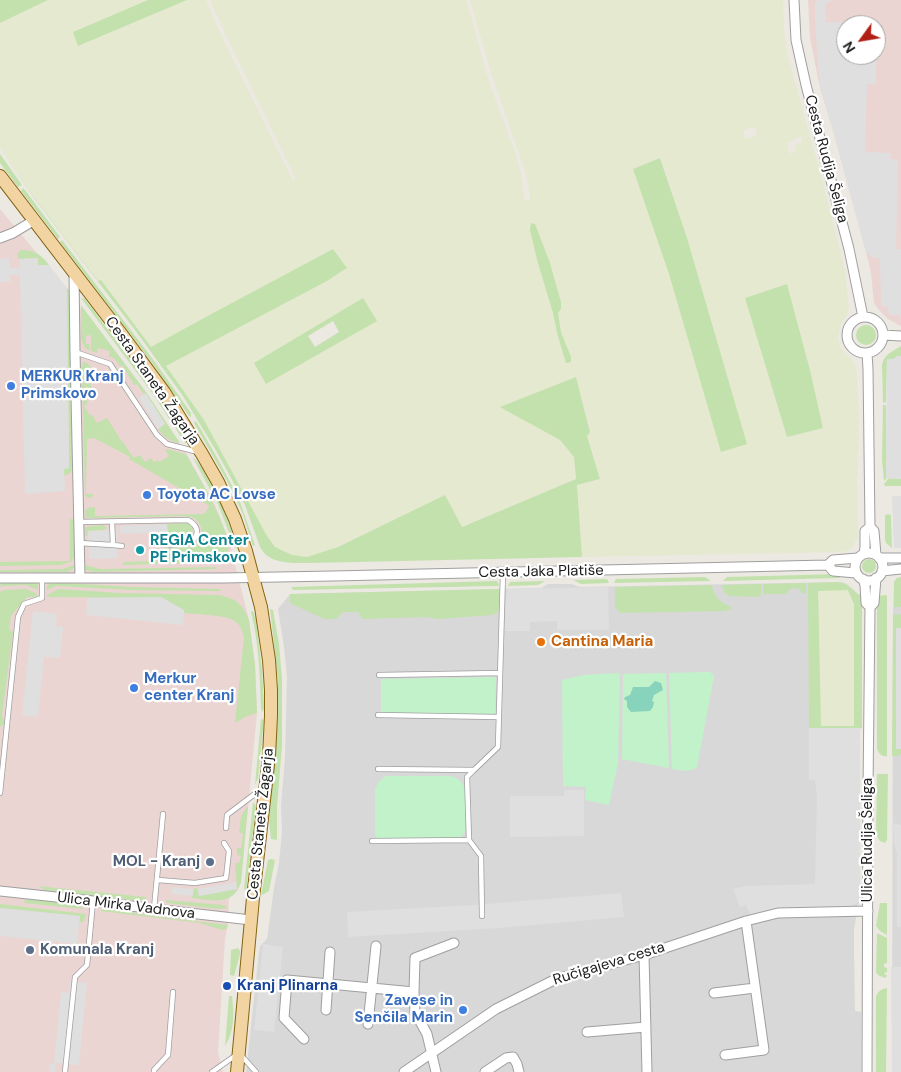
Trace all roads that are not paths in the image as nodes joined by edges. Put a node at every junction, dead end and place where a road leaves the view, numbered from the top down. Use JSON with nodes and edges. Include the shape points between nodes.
{"nodes":[{"id":1,"x":794,"y":0,"type":"edge"},
{"id":2,"x":0,"y":176,"type":"edge"},
{"id":3,"x":33,"y":221,"type":"junction"},
{"id":4,"x":0,"y":238,"type":"edge"},
{"id":5,"x":74,"y":274,"type":"junction"},
{"id":6,"x":863,"y":317,"type":"junction"},
{"id":7,"x":883,"y":335,"type":"junction"},
{"id":8,"x":901,"y":336,"type":"edge"},
{"id":9,"x":75,"y":352,"type":"junction"},
{"id":10,"x":867,"y":353,"type":"junction"},
{"id":11,"x":202,"y":454,"type":"junction"},
{"id":12,"x":78,"y":522,"type":"junction"},
{"id":13,"x":112,"y":522,"type":"junction"},
{"id":14,"x":870,"y":527,"type":"junction"},
{"id":15,"x":79,"y":543,"type":"junction"},
{"id":16,"x":157,"y":544,"type":"dead end"},
{"id":17,"x":114,"y":545,"type":"junction"},
{"id":18,"x":122,"y":546,"type":"dead end"},
{"id":19,"x":861,"y":556,"type":"junction"},
{"id":20,"x":878,"y":556,"type":"junction"},
{"id":21,"x":901,"y":558,"type":"edge"},
{"id":22,"x":828,"y":565,"type":"junction"},
{"id":23,"x":901,"y":569,"type":"edge"},
{"id":24,"x":503,"y":573,"type":"junction"},
{"id":25,"x":879,"y":575,"type":"junction"},
{"id":26,"x":860,"y":576,"type":"junction"},
{"id":27,"x":80,"y":577,"type":"junction"},
{"id":28,"x":253,"y":577,"type":"junction"},
{"id":29,"x":0,"y":578,"type":"edge"},
{"id":30,"x":42,"y":578,"type":"junction"},
{"id":31,"x":870,"y":607,"type":"junction"},
{"id":32,"x":500,"y":673,"type":"junction"},
{"id":33,"x":379,"y":675,"type":"dead end"},
{"id":34,"x":378,"y":715,"type":"dead end"},
{"id":35,"x":499,"y":717,"type":"junction"},
{"id":36,"x":2,"y":762,"type":"edge"},
{"id":37,"x":378,"y":769,"type":"dead end"},
{"id":38,"x":474,"y":770,"type":"junction"},
{"id":39,"x":265,"y":786,"type":"junction"},
{"id":40,"x":0,"y":793,"type":"edge"},
{"id":41,"x":163,"y":814,"type":"dead end"},
{"id":42,"x":226,"y":828,"type":"dead end"},
{"id":43,"x":469,"y":840,"type":"junction"},
{"id":44,"x":372,"y":841,"type":"dead end"},
{"id":45,"x":224,"y":843,"type":"dead end"},
{"id":46,"x":158,"y":880,"type":"junction"},
{"id":47,"x":0,"y":891,"type":"edge"},
{"id":48,"x":93,"y":901,"type":"junction"},
{"id":49,"x":154,"y":909,"type":"junction"},
{"id":50,"x":868,"y":911,"type":"junction"},
{"id":51,"x":482,"y":916,"type":"dead end"},
{"id":52,"x":251,"y":920,"type":"junction"},
{"id":53,"x":746,"y":921,"type":"junction"},
{"id":54,"x":454,"y":943,"type":"dead end"},
{"id":55,"x":376,"y":946,"type":"dead end"},
{"id":56,"x":330,"y":952,"type":"dead end"},
{"id":57,"x":644,"y":955,"type":"junction"},
{"id":58,"x":328,"y":984,"type":"junction"},
{"id":59,"x":372,"y":988,"type":"junction"},
{"id":60,"x":755,"y":988,"type":"junction"},
{"id":61,"x":173,"y":992,"type":"dead end"},
{"id":62,"x":414,"y":992,"type":"junction"},
{"id":63,"x":714,"y":993,"type":"dead end"},
{"id":64,"x":326,"y":1010,"type":"dead end"},
{"id":65,"x":368,"y":1024,"type":"dead end"},
{"id":66,"x":646,"y":1027,"type":"junction"},
{"id":67,"x":587,"y":1032,"type":"dead end"},
{"id":68,"x":304,"y":1039,"type":"dead end"},
{"id":69,"x":239,"y":1053,"type":"junction"},
{"id":70,"x":432,"y":1054,"type":"junction"},
{"id":71,"x":725,"y":1056,"type":"dead end"},
{"id":72,"x":65,"y":1072,"type":"edge"},
{"id":73,"x":154,"y":1072,"type":"edge"},
{"id":74,"x":212,"y":1072,"type":"edge"},
{"id":75,"x":237,"y":1072,"type":"edge"},
{"id":76,"x":256,"y":1072,"type":"edge"},
{"id":77,"x":404,"y":1072,"type":"edge"},
{"id":78,"x":436,"y":1072,"type":"edge"},
{"id":79,"x":485,"y":1072,"type":"edge"},
{"id":80,"x":519,"y":1072,"type":"edge"},
{"id":81,"x":647,"y":1072,"type":"edge"},
{"id":82,"x":867,"y":1072,"type":"edge"}],
"edges":[{"from":1,"to":6,"type":"street","name":"Cesta Rudija Šeliga","via":[[796,40]]},
{"from":2,"to":3,"type":"main road","name":"Cesta Staneta Žagarja"},
{"from":3,"to":4,"type":"street"},
{"from":3,"to":5,"type":"main road","name":"Cesta Staneta Žagarja"},
{"from":5,"to":9,"type":"street"},
{"from":5,"to":11,"type":"main road","name":"Cesta Staneta Žagarja","via":[[164,392]]},
{"from":6,"to":7,"type":"street","via":[[877,322]]},
{"from":6,"to":10,"type":"street","via":[[851,324],[848,338],[855,350]]},
{"from":7,"to":8,"type":"street"},
{"from":7,"to":10,"type":"street","via":[[878,348]]},
{"from":9,"to":11,"type":"lane","via":[[110,364],[157,435],[167,444]]},
{"from":9,"to":12,"type":"street"},
{"from":10,"to":14,"type":"street"},
{"from":11,"to":28,"type":"main road","name":"Cesta Staneta Žagarja","via":[[236,520]]},
{"from":12,"to":13,"type":"lane"},
{"from":12,"to":15,"type":"street"},
{"from":13,"to":16,"type":"lane","via":[[188,520],[196,526],[196,536],[192,541]]},
{"from":13,"to":17,"type":"lane"},
{"from":14,"to":19,"type":"street","via":[[865,531],[866,546]]},
{"from":14,"to":20,"type":"street","via":[[874,531]]},
{"from":15,"to":17,"type":"lane"},
{"from":15,"to":27,"type":"street"},
{"from":17,"to":18,"type":"lane"},
{"from":19,"to":20,"type":"street","via":[[870,553]]},
{"from":19,"to":22,"type":"street","name":"Cesta Jaka Platiše","via":[[833,560]]},
{"from":19,"to":26,"type":"street","via":[[855,565]]},
{"from":20,"to":21,"type":"street"},
{"from":20,"to":25,"type":"street","via":[[882,564]]},
{"from":22,"to":24,"type":"street","name":"Cesta Jaka Platiše"},
{"from":22,"to":26,"type":"street","name":"Cesta Jaka Platiše","via":[[833,571]]},
{"from":23,"to":25,"type":"street"},
{"from":24,"to":28,"type":"street","name":"Cesta Jaka Platiše"},
{"from":24,"to":32,"type":"lane"},
{"from":25,"to":26,"type":"street","via":[[870,580]]},
{"from":25,"to":31,"type":"street","name":"Ulica Rudija Šeliga","via":[[874,603]]},
{"from":26,"to":31,"type":"street","name":"Ulica Rudija Šeliga","via":[[865,585],[866,603]]},
{"from":27,"to":28,"type":"street"},
{"from":27,"to":30,"type":"street"},
{"from":28,"to":39,"type":"main road","name":"Cesta Staneta Žagarja","via":[[261,607],[271,690]]},
{"from":29,"to":30,"type":"street"},
{"from":30,"to":36,"type":"lane","via":[[42,598],[24,604],[18,616]]},
{"from":31,"to":50,"type":"street","name":"Ulica Rudija Šeliga"},
{"from":32,"to":33,"type":"lane"},
{"from":32,"to":35,"type":"lane"},
{"from":34,"to":35,"type":"lane"},
{"from":35,"to":38,"type":"lane","via":[[498,747]]},
{"from":36,"to":40,"type":"lane"},
{"from":37,"to":38,"type":"lane"},
{"from":38,"to":43,"type":"lane","via":[[467,777]]},
{"from":39,"to":42,"type":"lane","via":[[227,815]]},
{"from":39,"to":52,"type":"main road","name":"Cesta Staneta Žagarja"},
{"from":41,"to":46,"type":"lane"},
{"from":43,"to":44,"type":"lane"},
{"from":43,"to":51,"type":"lane","via":[[482,856]]},
{"from":45,"to":46,"type":"lane","via":[[229,852],[226,878],[195,884]]},
{"from":46,"to":49,"type":"lane"},
{"from":47,"to":48,"type":"street","name":"Ulica Mirka Vadnova"},
{"from":48,"to":49,"type":"street","name":"Ulica Mirka Vadnova"},
{"from":48,"to":72,"type":"lane","via":[[87,965],[75,978]]},
{"from":49,"to":52,"type":"street","name":"Ulica Mirka Vadnova"},
{"from":50,"to":53,"type":"street","name":"Ručigajeva cesta","via":[[778,913]]},
{"from":50,"to":82,"type":"street","name":"Ulica Rudija Šeliga"},
{"from":52,"to":69,"type":"main road","name":"Cesta Staneta Žagarja"},
{"from":53,"to":57,"type":"street","name":"Ručigajeva cesta"},
{"from":53,"to":60,"type":"street"},
{"from":54,"to":62,"type":"street","via":[[415,958]]},
{"from":55,"to":59,"type":"street"},
{"from":56,"to":58,"type":"street"},
{"from":57,"to":66,"type":"street"},
{"from":57,"to":70,"type":"street","name":"Ručigajeva cesta","via":[[556,979],[496,1010]]},
{"from":58,"to":59,"type":"street"},
{"from":58,"to":64,"type":"street"},
{"from":58,"to":68,"type":"street","via":[[287,980],[284,1018]]},
{"from":59,"to":62,"type":"street"},
{"from":59,"to":65,"type":"street"},
{"from":60,"to":63,"type":"street"},
{"from":60,"to":71,"type":"street","via":[[764,1050]]},
{"from":61,"to":73,"type":"lane","via":[[168,1054]]},
{"from":62,"to":70,"type":"street","via":[[415,1012],[427,1034]]},
{"from":66,"to":67,"type":"street"},
{"from":66,"to":81,"type":"street"},
{"from":69,"to":74,"type":"lane"},
{"from":69,"to":75,"type":"main road","name":"Cesta Staneta Žagarja"},
{"from":69,"to":76,"type":"lane"},
{"from":70,"to":77,"type":"street","name":"Ručigajeva cesta"},
{"from":70,"to":78,"type":"street"},
{"from":79,"to":80,"type":"street","via":[[506,1058],[513,1058]]}]}
